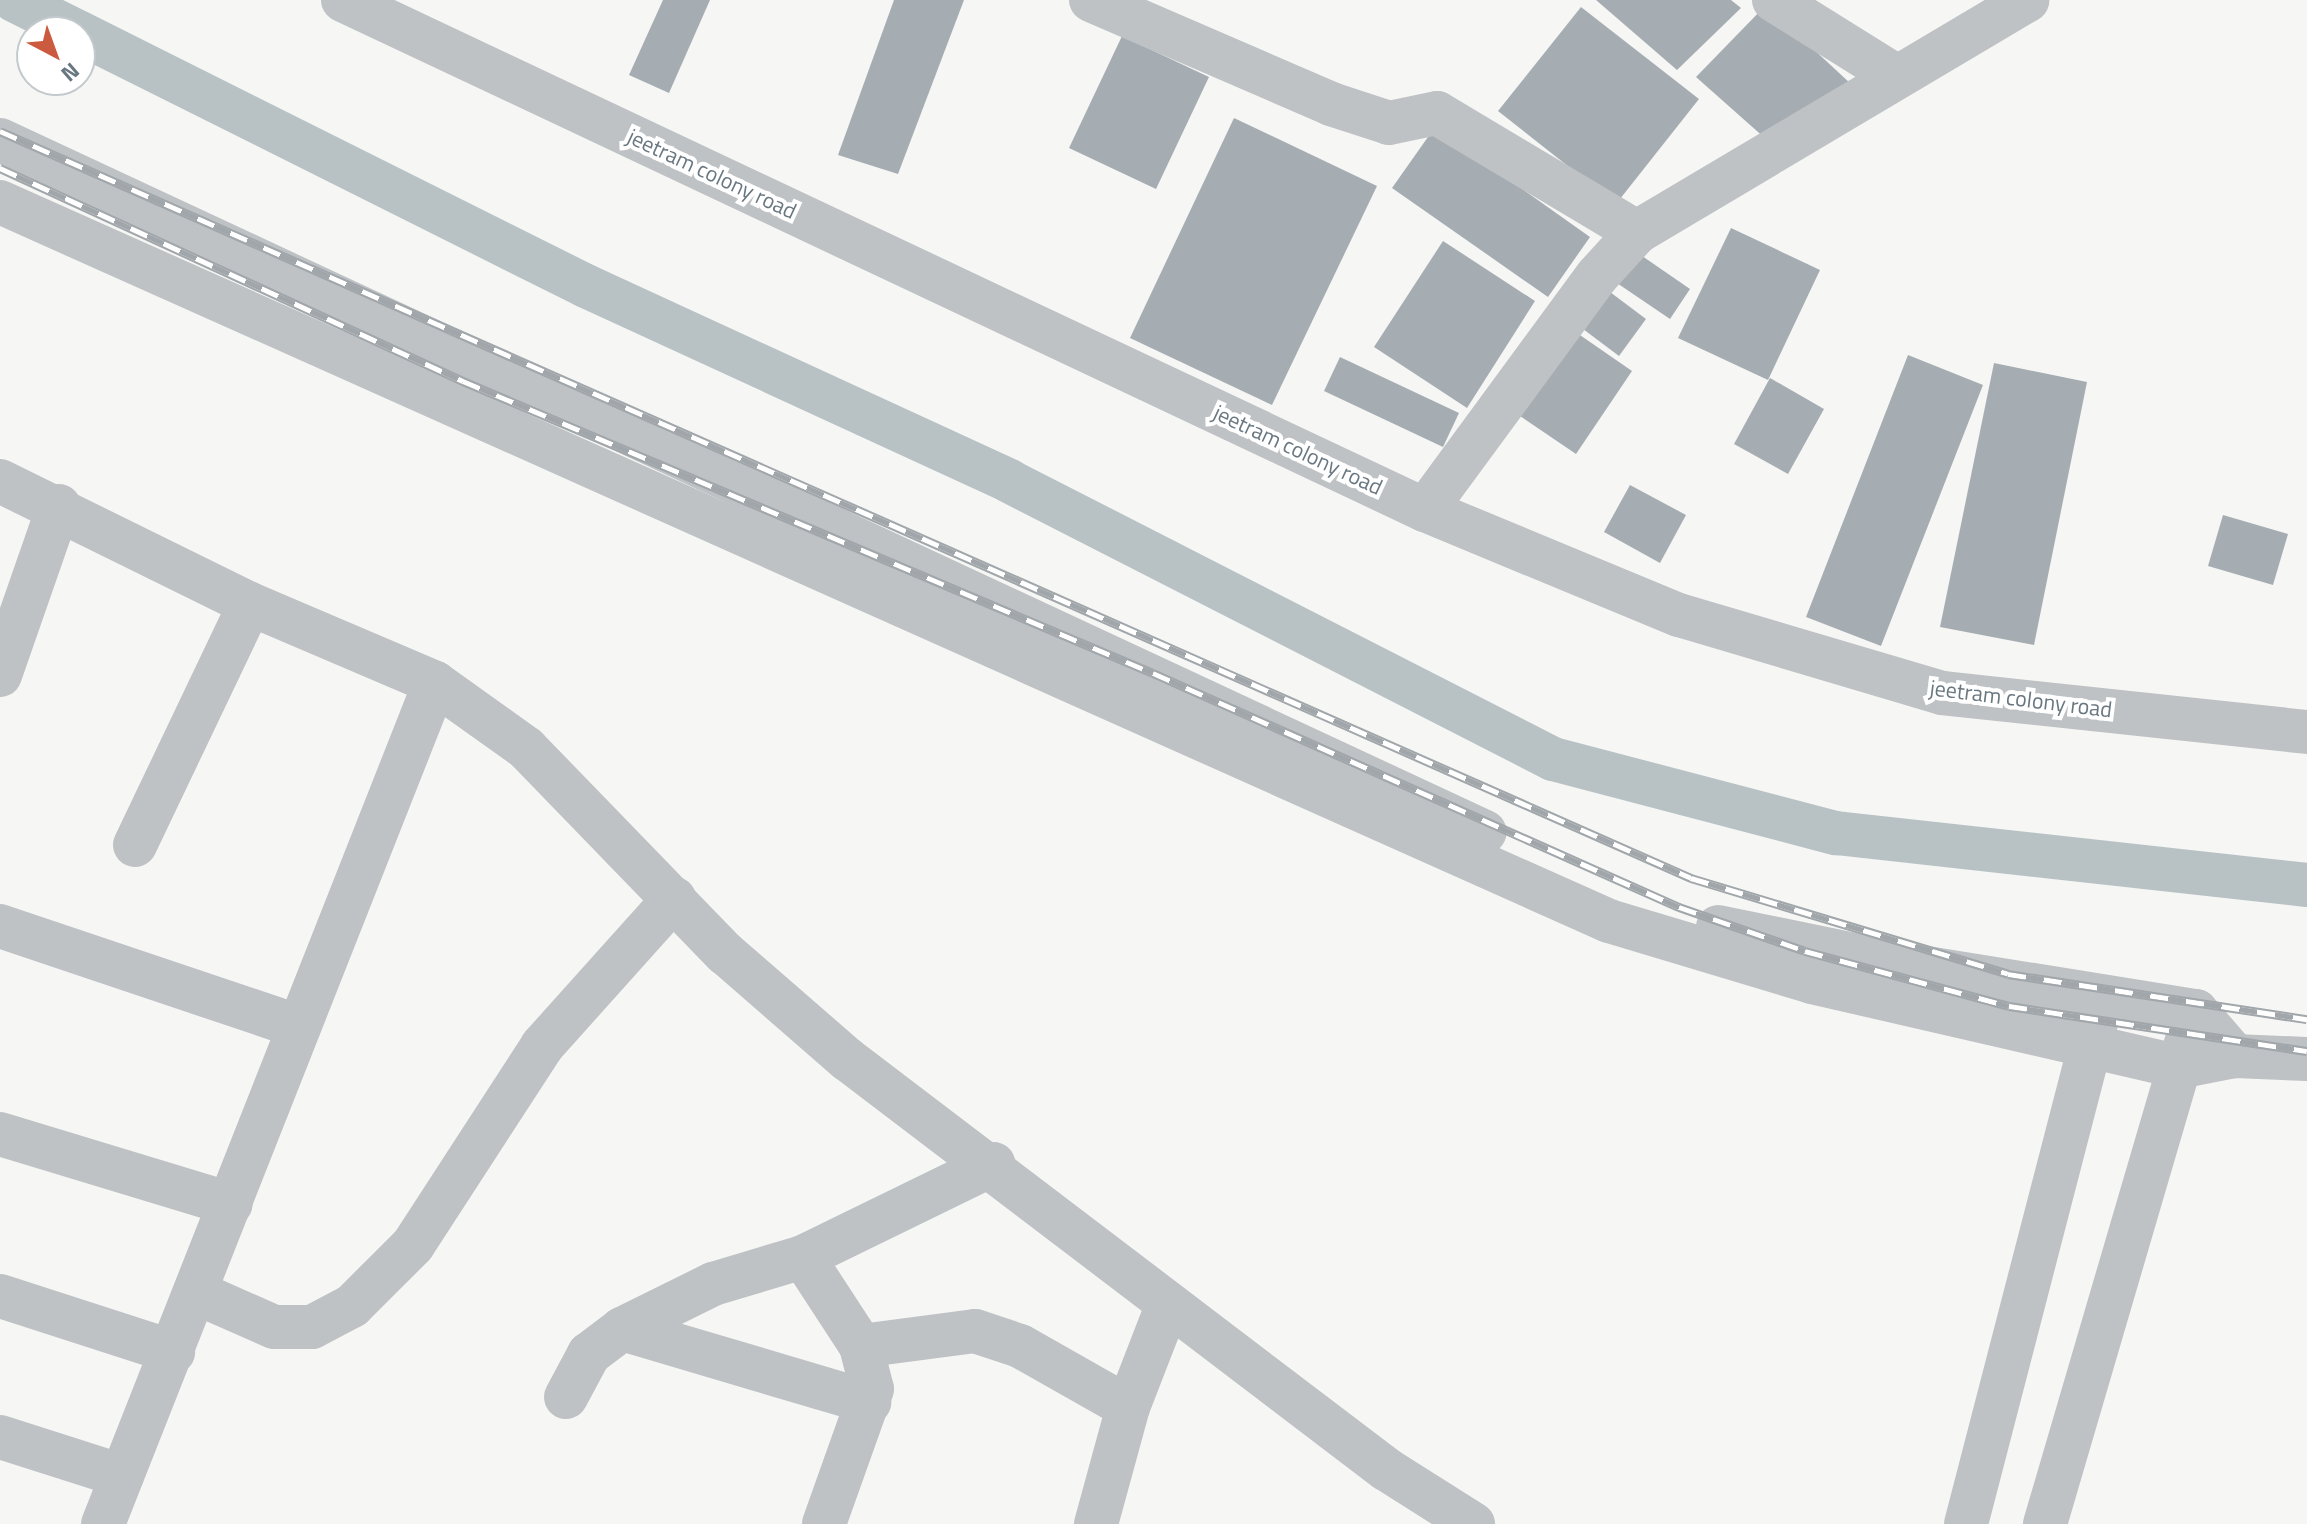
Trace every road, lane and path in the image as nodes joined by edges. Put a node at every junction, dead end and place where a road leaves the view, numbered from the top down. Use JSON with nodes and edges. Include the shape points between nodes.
{"nodes":[{"id":1,"x":343,"y":0,"type":"edge"},
{"id":2,"x":1091,"y":0,"type":"edge"},
{"id":3,"x":1774,"y":0,"type":"edge"},
{"id":4,"x":2027,"y":0,"type":"edge"},
{"id":5,"x":1894,"y":75,"type":"junction"},
{"id":6,"x":0,"y":140,"type":"edge"},
{"id":7,"x":0,"y":202,"type":"edge"},
{"id":8,"x":1637,"y":232,"type":"junction"},
{"id":9,"x":0,"y":481,"type":"edge"},
{"id":10,"x":59,"y":506,"type":"junction"},
{"id":11,"x":1425,"y":510,"type":"junction"},
{"id":12,"x":250,"y":604,"type":"junction"},
{"id":13,"x":0,"y":675,"type":"edge"},
{"id":14,"x":435,"y":683,"type":"junction"},
{"id":15,"x":2307,"y":732,"type":"edge"},
{"id":16,"x":135,"y":845,"type":"dead end"},
{"id":17,"x":674,"y":899,"type":"junction"},
{"id":18,"x":5,"y":940,"type":"edge"},
{"id":19,"x":2103,"y":996,"type":"junction"},
{"id":20,"x":2196,"y":1011,"type":"junction"},
{"id":21,"x":297,"y":1026,"type":"junction"},
{"id":22,"x":2090,"y":1046,"type":"junction"},
{"id":23,"x":2235,"y":1056,"type":"junction"},
{"id":24,"x":2307,"y":1059,"type":"edge"},
{"id":25,"x":2179,"y":1067,"type":"junction"},
{"id":26,"x":0,"y":1134,"type":"edge"},
{"id":27,"x":994,"y":1164,"type":"junction"},
{"id":28,"x":231,"y":1204,"type":"junction"},
{"id":29,"x":803,"y":1257,"type":"junction"},
{"id":30,"x":197,"y":1293,"type":"junction"},
{"id":31,"x":0,"y":1296,"type":"edge"},
{"id":32,"x":1168,"y":1304,"type":"junction"},
{"id":33,"x":622,"y":1329,"type":"junction"},
{"id":34,"x":861,"y":1346,"type":"junction"},
{"id":35,"x":173,"y":1352,"type":"junction"},
{"id":36,"x":566,"y":1397,"type":"dead end"},
{"id":37,"x":869,"y":1402,"type":"junction"},
{"id":38,"x":1128,"y":1407,"type":"junction"},
{"id":39,"x":0,"y":1437,"type":"edge"},
{"id":40,"x":122,"y":1476,"type":"junction"},
{"id":41,"x":103,"y":1524,"type":"edge"},
{"id":42,"x":824,"y":1524,"type":"edge"},
{"id":43,"x":1096,"y":1524,"type":"edge"},
{"id":44,"x":1473,"y":1524,"type":"edge"},
{"id":45,"x":1966,"y":1524,"type":"edge"},
{"id":46,"x":2045,"y":1524,"type":"edge"}],
"edges":[{"from":1,"to":11,"type":"street","name":"jeetram colony road"},
{"from":2,"to":8,"type":"street","via":[[1331,104],[1389,123],[1437,113]]},
{"from":3,"to":5,"type":"street"},
{"from":4,"to":5,"type":"street"},
{"from":5,"to":8,"type":"street"},
{"from":6,"to":19,"type":"street","via":[[1220,703],[1648,912],[1883,961]]},
{"from":7,"to":22,"type":"street","via":[[1609,921],[1812,982]]},
{"from":8,"to":11,"type":"street","via":[[1597,276]]},
{"from":9,"to":10,"type":"street"},
{"from":10,"to":12,"type":"street"},
{"from":10,"to":13,"type":"street"},
{"from":11,"to":15,"type":"street","name":"jeetram colony road","via":[[1679,615],[1942,693]]},
{"from":12,"to":14,"type":"street"},
{"from":12,"to":16,"type":"street"},
{"from":14,"to":17,"type":"street","via":[[526,748]]},
{"from":14,"to":21,"type":"street"},
{"from":17,"to":27,"type":"street","via":[[847,1059]]},
{"from":17,"to":30,"type":"street","via":[[542,1046],[413,1245],[352,1306],[312,1327],[274,1327]]},
{"from":18,"to":21,"type":"street"},
{"from":19,"to":20,"type":"street"},
{"from":19,"to":22,"type":"street"},
{"from":20,"to":23,"type":"street"},
{"from":20,"to":25,"type":"street"},
{"from":21,"to":28,"type":"street"},
{"from":22,"to":25,"type":"street"},
{"from":22,"to":45,"type":"street"},
{"from":23,"to":24,"type":"street"},
{"from":23,"to":25,"type":"street"},
{"from":25,"to":46,"type":"street"},
{"from":26,"to":28,"type":"street"},
{"from":27,"to":29,"type":"street"},
{"from":27,"to":32,"type":"street"},
{"from":28,"to":30,"type":"street"},
{"from":29,"to":33,"type":"street","via":[[713,1284]]},
{"from":29,"to":34,"type":"street"},
{"from":30,"to":35,"type":"street"},
{"from":31,"to":35,"type":"street"},
{"from":32,"to":38,"type":"street"},
{"from":32,"to":44,"type":"street","via":[[1386,1469]]},
{"from":33,"to":36,"type":"street","via":[[589,1354]]},
{"from":33,"to":37,"type":"street"},
{"from":34,"to":37,"type":"street"},
{"from":34,"to":38,"type":"street","via":[[922,1332],[975,1331],[1020,1346]]},
{"from":35,"to":40,"type":"street"},
{"from":37,"to":42,"type":"street"},
{"from":38,"to":43,"type":"street"},
{"from":39,"to":40,"type":"street"},
{"from":40,"to":41,"type":"street"}]}
